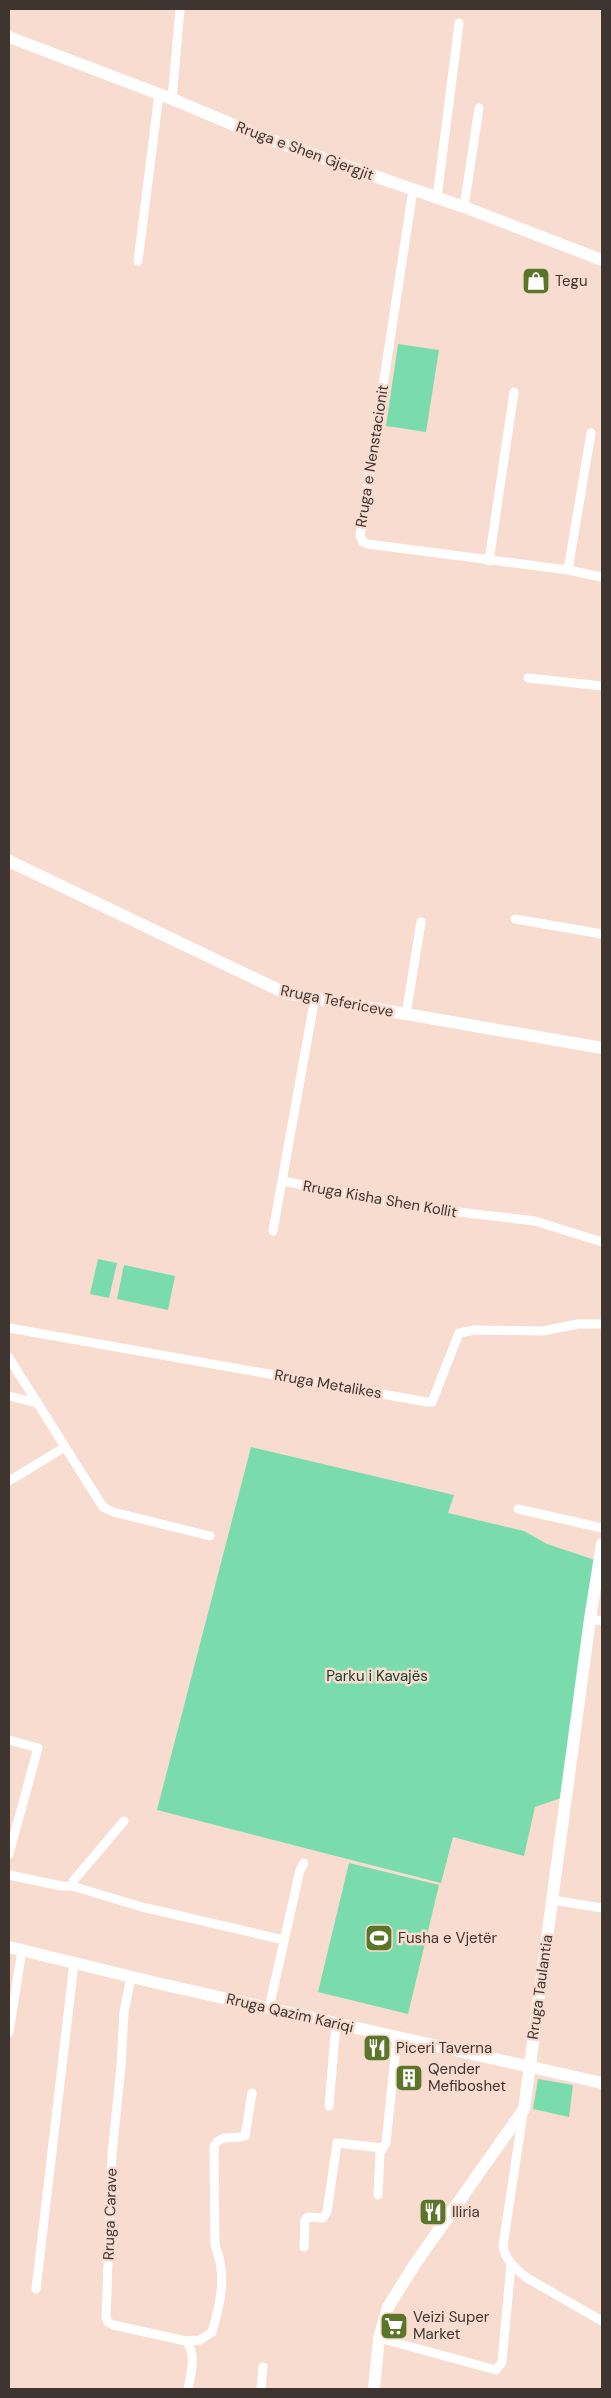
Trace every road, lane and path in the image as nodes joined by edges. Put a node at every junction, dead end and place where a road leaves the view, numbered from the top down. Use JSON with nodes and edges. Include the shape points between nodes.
{"nodes":[{"id":1,"x":180,"y":9,"type":"edge"},
{"id":2,"x":459,"y":23,"type":"dead end"},
{"id":3,"x":9,"y":37,"type":"edge"},
{"id":4,"x":159,"y":94,"type":"junction"},
{"id":5,"x":172,"y":99,"type":"junction"},
{"id":6,"x":479,"y":108,"type":"dead end"},
{"id":7,"x":413,"y":190,"type":"junction"},
{"id":8,"x":437,"y":198,"type":"junction"},
{"id":9,"x":464,"y":207,"type":"junction"},
{"id":10,"x":138,"y":260,"type":"dead end"},
{"id":11,"x":602,"y":260,"type":"edge"},
{"id":12,"x":514,"y":392,"type":"dead end"},
{"id":13,"x":591,"y":433,"type":"dead end"},
{"id":14,"x":489,"y":561,"type":"junction"},
{"id":15,"x":568,"y":570,"type":"junction"},
{"id":16,"x":602,"y":577,"type":"edge"},
{"id":17,"x":528,"y":678,"type":"dead end"},
{"id":18,"x":602,"y":686,"type":"edge"},
{"id":19,"x":9,"y":861,"type":"edge"},
{"id":20,"x":515,"y":919,"type":"dead end"},
{"id":21,"x":421,"y":922,"type":"dead end"},
{"id":22,"x":602,"y":934,"type":"edge"},
{"id":23,"x":314,"y":997,"type":"junction"},
{"id":24,"x":406,"y":1015,"type":"junction"},
{"id":25,"x":602,"y":1048,"type":"edge"},
{"id":26,"x":283,"y":1181,"type":"junction"},
{"id":27,"x":273,"y":1231,"type":"dead end"},
{"id":28,"x":602,"y":1242,"type":"edge"},
{"id":29,"x":602,"y":1324,"type":"edge"},
{"id":30,"x":9,"y":1328,"type":"edge"},
{"id":31,"x":9,"y":1358,"type":"edge"},
{"id":32,"x":9,"y":1396,"type":"edge"},
{"id":33,"x":37,"y":1403,"type":"junction"},
{"id":34,"x":65,"y":1447,"type":"junction"},
{"id":35,"x":9,"y":1481,"type":"edge"},
{"id":36,"x":518,"y":1509,"type":"dead end"},
{"id":37,"x":602,"y":1528,"type":"edge"},
{"id":38,"x":210,"y":1536,"type":"dead end"},
{"id":39,"x":602,"y":1544,"type":"edge"},
{"id":40,"x":596,"y":1620,"type":"edge"},
{"id":41,"x":9,"y":1740,"type":"edge"},
{"id":42,"x":124,"y":1821,"type":"dead end"},
{"id":43,"x":9,"y":1854,"type":"edge"},
{"id":44,"x":304,"y":1863,"type":"dead end"},
{"id":45,"x":9,"y":1875,"type":"edge"},
{"id":46,"x":72,"y":1886,"type":"junction"},
{"id":47,"x":552,"y":1900,"type":"junction"},
{"id":48,"x":602,"y":1908,"type":"edge"},
{"id":49,"x":284,"y":1940,"type":"junction"},
{"id":50,"x":9,"y":1947,"type":"edge"},
{"id":51,"x":22,"y":1950,"type":"junction"},
{"id":52,"x":74,"y":1963,"type":"junction"},
{"id":53,"x":131,"y":1977,"type":"junction"},
{"id":54,"x":269,"y":2008,"type":"junction"},
{"id":55,"x":336,"y":2024,"type":"junction"},
{"id":56,"x":9,"y":2032,"type":"edge"},
{"id":57,"x":397,"y":2038,"type":"junction"},
{"id":58,"x":530,"y":2068,"type":"junction"},
{"id":59,"x":602,"y":2083,"type":"edge"},
{"id":60,"x":252,"y":2093,"type":"dead end"},
{"id":61,"x":329,"y":2106,"type":"dead end"},
{"id":62,"x":524,"y":2108,"type":"junction"},
{"id":63,"x":383,"y":2148,"type":"junction"},
{"id":64,"x":378,"y":2195,"type":"dead end"},
{"id":65,"x":304,"y":2247,"type":"dead end"},
{"id":66,"x":511,"y":2264,"type":"junction"},
{"id":67,"x":36,"y":2289,"type":"dead end"},
{"id":68,"x":602,"y":2321,"type":"edge"},
{"id":69,"x":379,"y":2338,"type":"junction"},
{"id":70,"x":186,"y":2341,"type":"junction"},
{"id":71,"x":263,"y":2367,"type":"dead end"},
{"id":72,"x":188,"y":2389,"type":"edge"},
{"id":73,"x":261,"y":2389,"type":"edge"},
{"id":74,"x":374,"y":2389,"type":"edge"}],
"edges":[{"from":1,"to":5,"type":"street"},
{"from":2,"to":8,"type":"street"},
{"from":3,"to":4,"type":"street","name":"Rruga e Shen Gjergjit"},
{"from":4,"to":5,"type":"street","name":"Rruga e Shen Gjergjit"},
{"from":4,"to":10,"type":"street"},
{"from":5,"to":7,"type":"street","name":"Rruga e Shen Gjergjit","via":[[265,138]]},
{"from":6,"to":9,"type":"street"},
{"from":7,"to":8,"type":"street","name":"Rruga e Shen Gjergjit"},
{"from":7,"to":14,"type":"street","name":"Rruga e Nenstacionit","via":[[360,536],[368,544]]},
{"from":8,"to":9,"type":"street","name":"Rruga e Shen Gjergjit"},
{"from":9,"to":11,"type":"street","name":"Rruga e Shen Gjergjit"},
{"from":12,"to":14,"type":"street"},
{"from":13,"to":15,"type":"street"},
{"from":14,"to":15,"type":"street","name":"Rruga e Nenstacionit"},
{"from":15,"to":16,"type":"street","name":"Rruga e Nenstacionit"},
{"from":17,"to":18,"type":"street"},
{"from":19,"to":23,"type":"street","name":"Rruga Tefericeve","via":[[269,987],[301,997]]},
{"from":20,"to":22,"type":"street"},
{"from":21,"to":24,"type":"street"},
{"from":23,"to":24,"type":"street","name":"Rruga Tefericeve"},
{"from":23,"to":26,"type":"street","name":"Rruga Kisha Shen Kollit"},
{"from":24,"to":25,"type":"street","name":"Rruga Tefericeve"},
{"from":26,"to":27,"type":"street"},
{"from":26,"to":28,"type":"street","name":"Rruga Kisha Shen Kollit","via":[[406,1206],[535,1221]]},
{"from":29,"to":30,"type":"street","name":"Rruga Metalikes","via":[[459,1333],[432,1402]]},
{"from":31,"to":33,"type":"street"},
{"from":32,"to":33,"type":"street"},
{"from":33,"to":34,"type":"street"},
{"from":34,"to":35,"type":"street"},
{"from":34,"to":38,"type":"street","via":[[107,1510]]},
{"from":36,"to":37,"type":"street"},
{"from":39,"to":40,"type":"street","name":"Rruga Taulantia"},
{"from":40,"to":47,"type":"street","name":"Rruga Taulantia"},
{"from":41,"to":43,"type":"street","via":[[38,1748]]},
{"from":42,"to":46,"type":"street"},
{"from":44,"to":49,"type":"street"},
{"from":45,"to":46,"type":"street"},
{"from":46,"to":49,"type":"street","via":[[142,1908]]},
{"from":47,"to":48,"type":"street"},
{"from":47,"to":58,"type":"street","name":"Rruga Taulantia"},
{"from":49,"to":54,"type":"street"},
{"from":50,"to":51,"type":"street","name":"Rruga Qazim Kariqi"},
{"from":51,"to":52,"type":"street","name":"Rruga Qazim Kariqi"},
{"from":51,"to":56,"type":"street"},
{"from":52,"to":53,"type":"street","name":"Rruga Qazim Kariqi"},
{"from":52,"to":67,"type":"street"},
{"from":53,"to":54,"type":"street","name":"Rruga Qazim Kariqi"},
{"from":53,"to":70,"type":"street","name":"Rruga Carave","via":[[124,2012],[112,2154],[106,2318],[113,2325]]},
{"from":54,"to":55,"type":"street","name":"Rruga Qazim Kariqi"},
{"from":55,"to":57,"type":"street","name":"Rruga Qazim Kariqi"},
{"from":55,"to":61,"type":"street"},
{"from":57,"to":58,"type":"street","name":"Rruga Qazim Kariqi"},
{"from":57,"to":63,"type":"street"},
{"from":58,"to":59,"type":"street","name":"Rruga Qazim Kariqi"},
{"from":58,"to":62,"type":"street","name":"Rruga Taulantia"},
{"from":60,"to":70,"type":"street","via":[[245,2136],[221,2138],[214,2147],[214,2246],[221,2260],[221,2301],[212,2332],[200,2340]]},
{"from":62,"to":66,"type":"street","via":[[503,2246]]},
{"from":62,"to":69,"type":"street","name":"Rruga Taulantia","via":[[398,2289],[388,2307]]},
{"from":63,"to":64,"type":"street"},
{"from":63,"to":65,"type":"street","via":[[337,2143],[325,2216],[305,2220]]},
{"from":66,"to":68,"type":"street","via":[[527,2278]]},
{"from":66,"to":69,"type":"street","via":[[502,2362],[496,2370]]},
{"from":69,"to":74,"type":"street","name":"Rruga Taulantia"},
{"from":70,"to":72,"type":"street","via":[[193,2356]]},
{"from":71,"to":73,"type":"street"}]}
